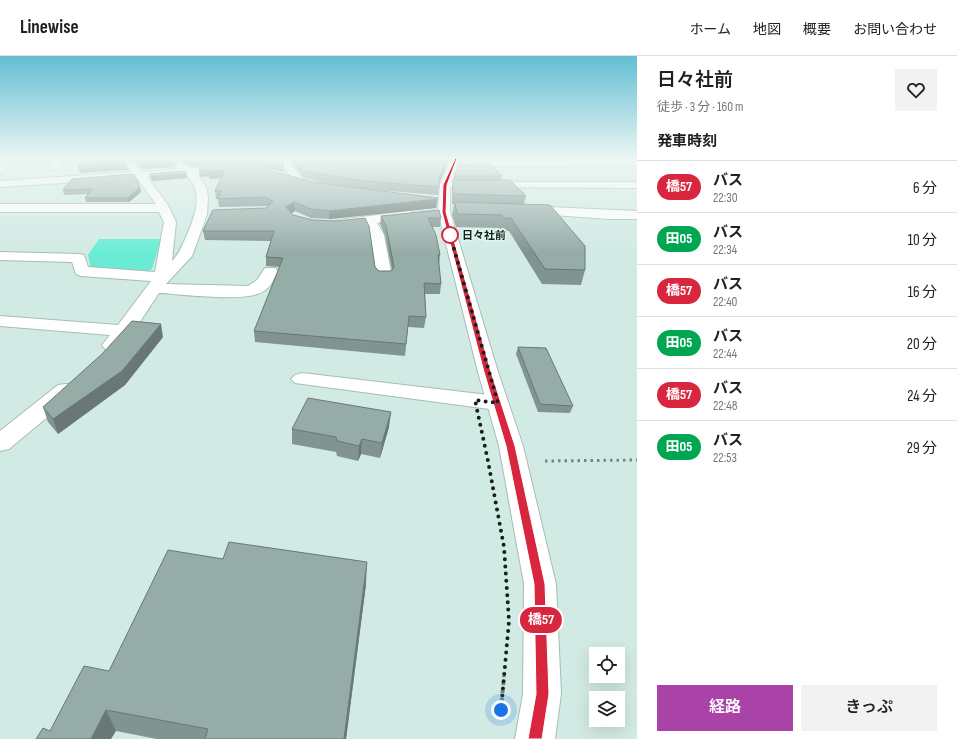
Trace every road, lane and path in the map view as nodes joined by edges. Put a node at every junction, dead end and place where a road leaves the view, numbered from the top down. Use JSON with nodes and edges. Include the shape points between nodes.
{"nodes":[{"id":1,"x":153,"y":190,"type":"edge"},
{"id":2,"x":202,"y":190,"type":"edge"},
{"id":3,"x":469,"y":190,"type":"edge"},
{"id":4,"x":485,"y":190,"type":"edge"},
{"id":5,"x":443,"y":196,"type":"edge"},
{"id":6,"x":0,"y":208,"type":"edge"},
{"id":7,"x":164,"y":209,"type":"junction"},
{"id":8,"x":511,"y":210,"type":"edge"},
{"id":9,"x":206,"y":212,"type":"junction"},
{"id":10,"x":570,"y":214,"type":"junction"},
{"id":11,"x":637,"y":215,"type":"edge"},
{"id":12,"x":637,"y":219,"type":"edge"},
{"id":13,"x":370,"y":221,"type":"junction"},
{"id":14,"x":323,"y":224,"type":"edge"},
{"id":15,"x":0,"y":256,"type":"edge"},
{"id":16,"x":272,"y":277,"type":"dead end"},
{"id":17,"x":384,"y":277,"type":"edge"},
{"id":18,"x":159,"y":282,"type":"junction"},
{"id":19,"x":0,"y":321,"type":"edge"},
{"id":20,"x":124,"y":331,"type":"junction"},
{"id":21,"x":97,"y":360,"type":"edge"},
{"id":22,"x":80,"y":377,"type":"edge"},
{"id":23,"x":302,"y":379,"type":"dead end"},
{"id":24,"x":498,"y":403,"type":"junction"},
{"id":25,"x":0,"y":443,"type":"edge"},
{"id":26,"x":637,"y":460,"type":"edge"},
{"id":27,"x":514,"y":461,"type":"junction"},
{"id":28,"x":505,"y":668,"type":"dead end"},
{"id":29,"x":501,"y":716,"type":"dead end"},
{"id":30,"x":535,"y":739,"type":"edge"}],
"edges":[{"from":1,"to":7,"type":"street"},
{"from":2,"to":9,"type":"street"},
{"from":3,"to":5,"type":"street"},
{"from":4,"to":5,"type":"street"},
{"from":5,"to":13,"type":"street"},
{"from":5,"to":24,"type":"street"},
{"from":6,"to":7,"type":"street"},
{"from":7,"to":9,"type":"street"},
{"from":7,"to":18,"type":"street","via":[[170,222]]},
{"from":8,"to":10,"type":"street"},
{"from":9,"to":18,"type":"street","via":[[184,256]]},
{"from":10,"to":11,"type":"street"},
{"from":10,"to":12,"type":"street"},
{"from":13,"to":14,"type":"street"},
{"from":13,"to":17,"type":"street","via":[[377,235]]},
{"from":15,"to":18,"type":"street","via":[[79,258],[81,271]]},
{"from":16,"to":18,"type":"street","via":[[255,290],[242,292]]},
{"from":18,"to":20,"type":"street"},
{"from":19,"to":20,"type":"street"},
{"from":20,"to":21,"type":"street"},
{"from":22,"to":25,"type":"street"},
{"from":23,"to":24,"type":"street"},
{"from":24,"to":27,"type":"street"},
{"from":26,"to":27,"type":"path"},
{"from":27,"to":30,"type":"street","via":[[540,584],[542,694]]},
{"from":28,"to":29,"type":"path"}]}
